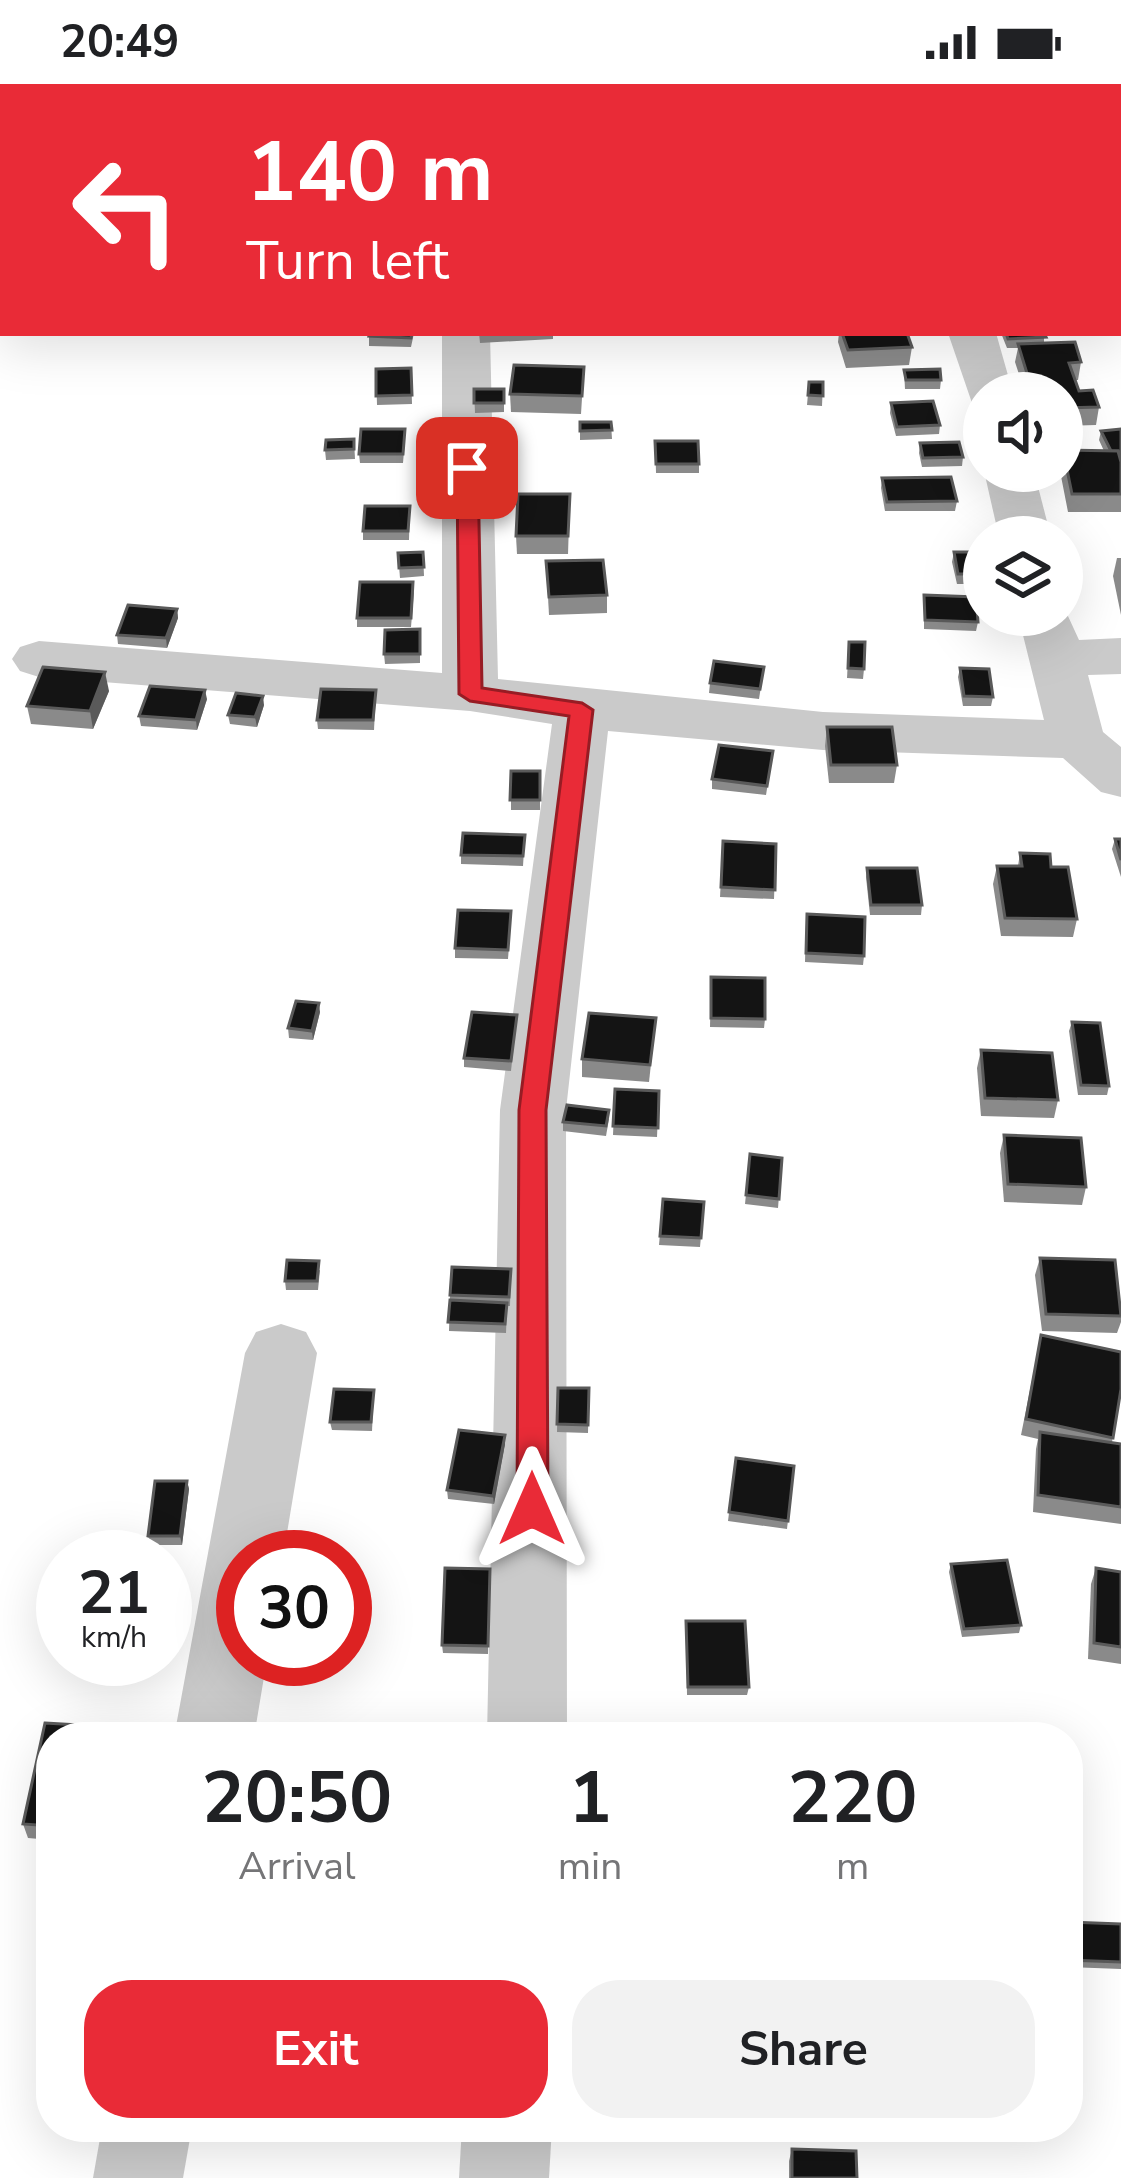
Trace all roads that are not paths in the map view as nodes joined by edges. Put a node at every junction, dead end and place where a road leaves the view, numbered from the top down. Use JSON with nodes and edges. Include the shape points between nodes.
{"nodes":[{"id":1,"x":466,"y":336,"type":"edge"},
{"id":2,"x":973,"y":336,"type":"edge"},
{"id":3,"x":983,"y":372,"type":"edge"},
{"id":4,"x":1052,"y":636,"type":"edge"},
{"id":5,"x":1121,"y":656,"type":"edge"},
{"id":6,"x":39,"y":659,"type":"dead end"},
{"id":7,"x":470,"y":694,"type":"junction"},
{"id":8,"x":582,"y":710,"type":"junction"},
{"id":9,"x":1077,"y":740,"type":"junction"},
{"id":10,"x":1121,"y":778,"type":"edge"},
{"id":11,"x":281,"y":1353,"type":"dead end"},
{"id":12,"x":250,"y":1530,"type":"edge"},
{"id":13,"x":223,"y":1686,"type":"edge"},
{"id":14,"x":217,"y":1722,"type":"edge"},
{"id":15,"x":528,"y":1722,"type":"edge"},
{"id":16,"x":144,"y":2142,"type":"edge"},
{"id":17,"x":505,"y":2142,"type":"edge"},
{"id":18,"x":138,"y":2178,"type":"edge"},
{"id":19,"x":504,"y":2178,"type":"edge"}],
"edges":[{"from":1,"to":7,"type":"street"},
{"from":2,"to":3,"type":"street"},
{"from":4,"to":5,"type":"street"},
{"from":4,"to":9,"type":"street"},
{"from":6,"to":7,"type":"street"},
{"from":7,"to":8,"type":"street"},
{"from":8,"to":9,"type":"street"},
{"from":8,"to":15,"type":"street","via":[[532,1110]]},
{"from":9,"to":10,"type":"street"},
{"from":11,"to":12,"type":"street"},
{"from":13,"to":14,"type":"street"},
{"from":16,"to":18,"type":"street"},
{"from":17,"to":19,"type":"street"}]}
